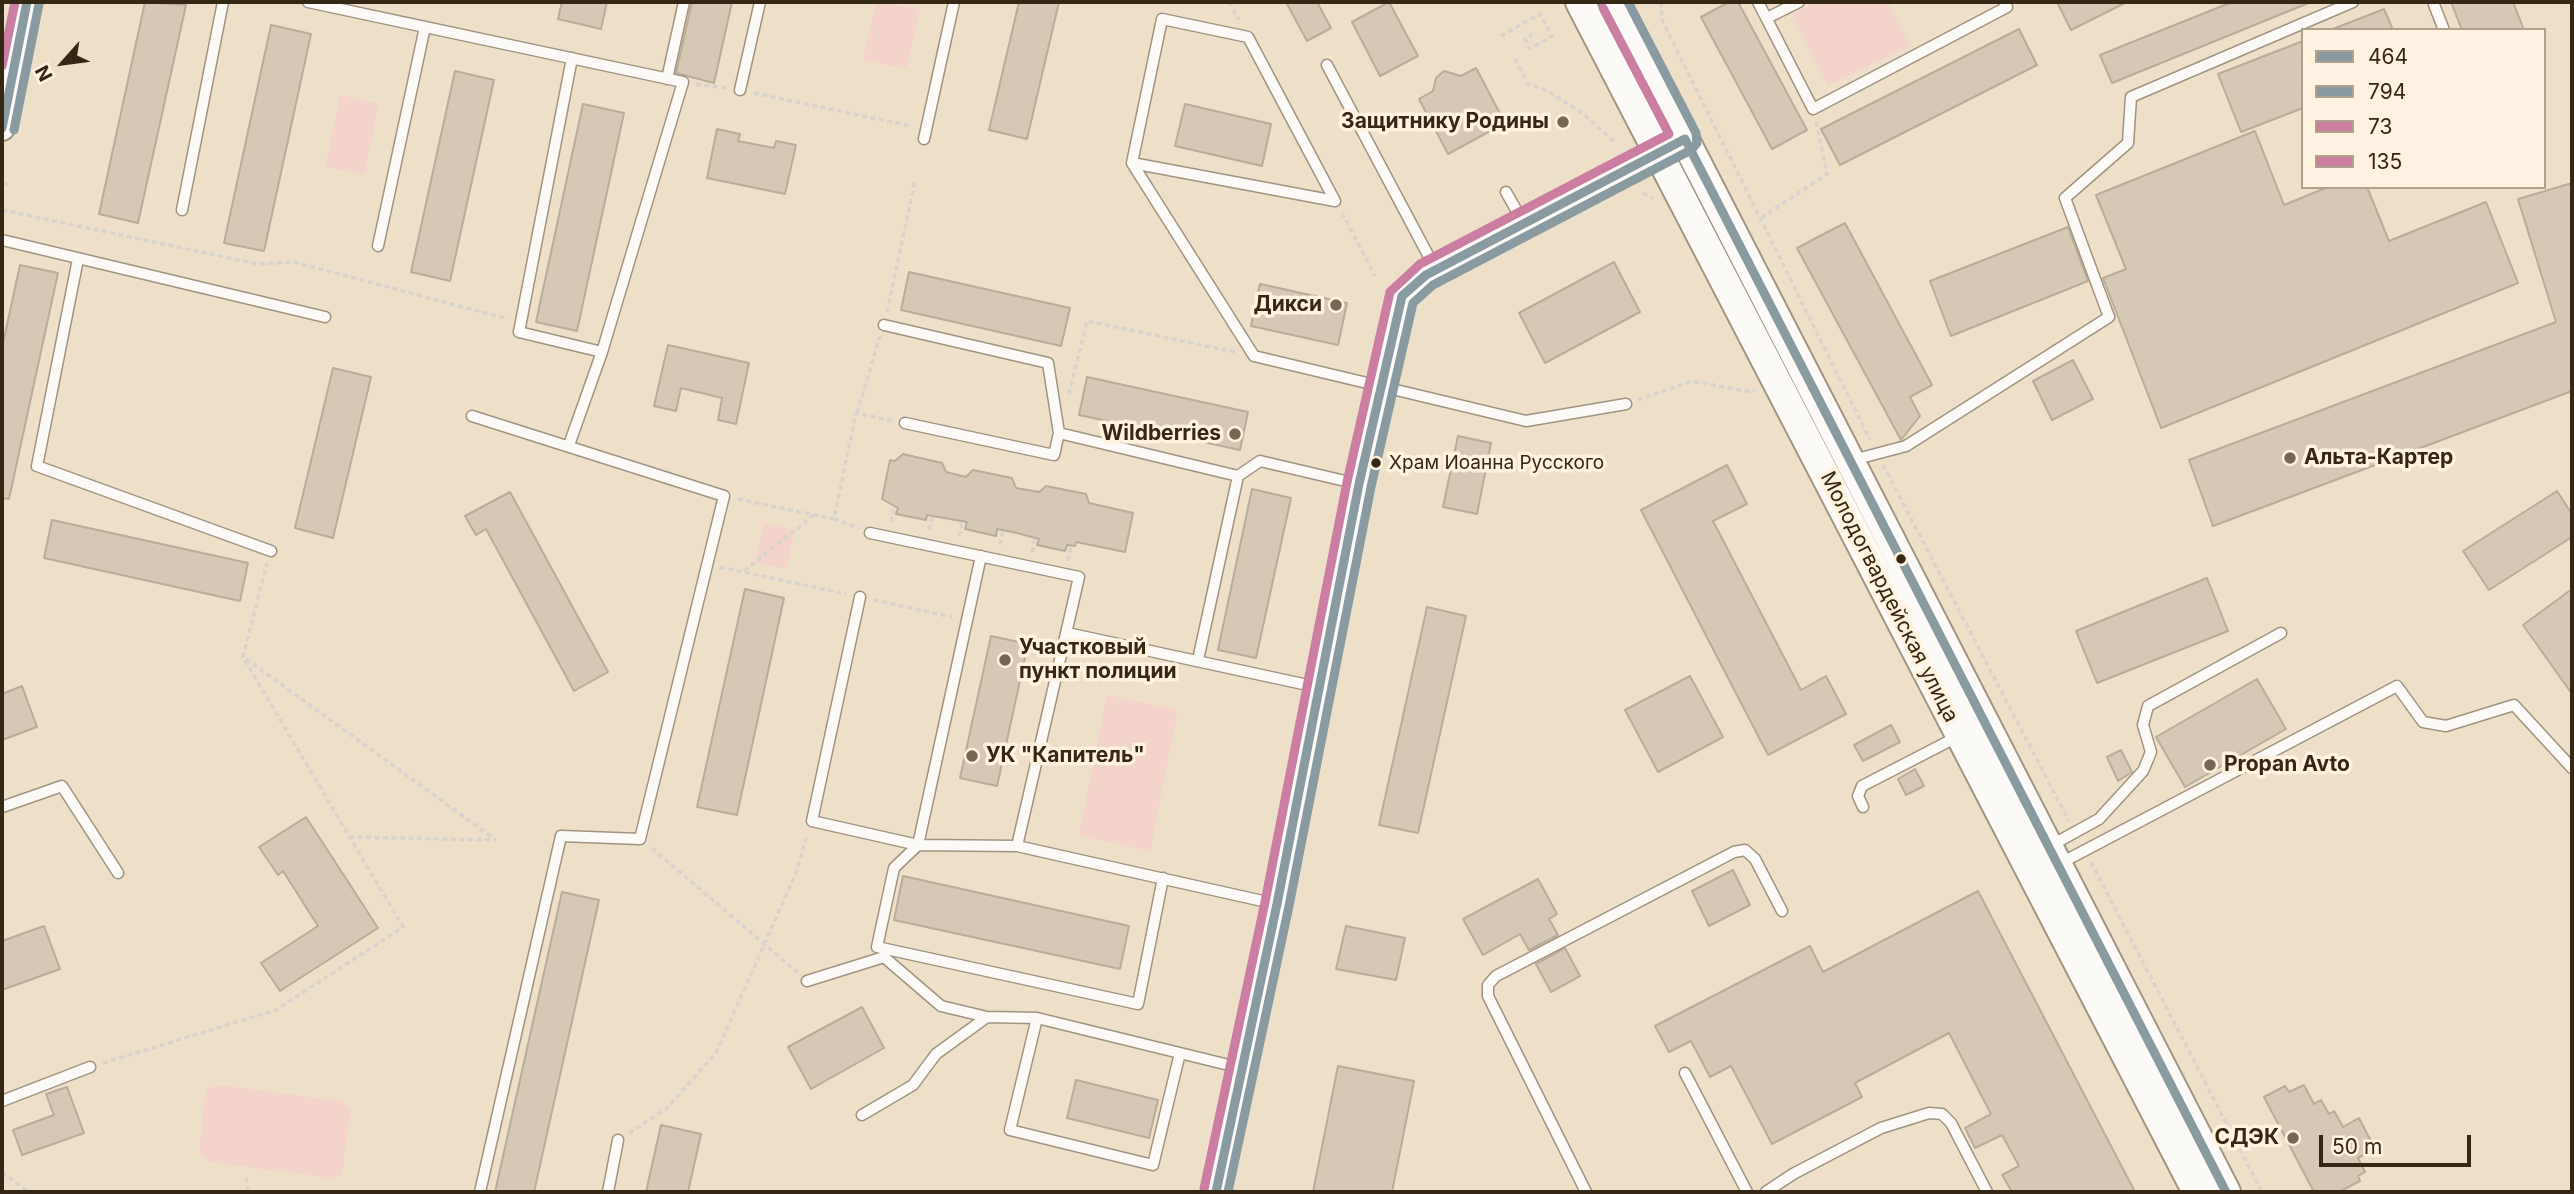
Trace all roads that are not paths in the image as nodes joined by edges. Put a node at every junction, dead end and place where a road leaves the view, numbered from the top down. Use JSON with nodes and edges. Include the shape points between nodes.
{"nodes":[{"id":1,"x":27,"y":2,"type":"edge"},
{"id":2,"x":223,"y":2,"type":"edge"},
{"id":3,"x":308,"y":2,"type":"edge"},
{"id":4,"x":684,"y":2,"type":"edge"},
{"id":5,"x":760,"y":2,"type":"edge"},
{"id":6,"x":954,"y":2,"type":"edge"},
{"id":7,"x":1580,"y":2,"type":"edge"},
{"id":8,"x":1614,"y":2,"type":"edge"},
{"id":9,"x":1758,"y":2,"type":"edge"},
{"id":10,"x":1799,"y":2,"type":"edge"},
{"id":11,"x":2004,"y":2,"type":"edge"},
{"id":12,"x":2353,"y":2,"type":"edge"},
{"id":13,"x":2433,"y":2,"type":"edge"},
{"id":14,"x":355,"y":7,"type":"edge"},
{"id":15,"x":1767,"y":18,"type":"junction"},
{"id":16,"x":425,"y":27,"type":"junction"},
{"id":17,"x":2443,"y":28,"type":"edge"},
{"id":18,"x":572,"y":58,"type":"junction"},
{"id":19,"x":1327,"y":65,"type":"dead end"},
{"id":20,"x":667,"y":79,"type":"junction"},
{"id":21,"x":740,"y":90,"type":"road end"},
{"id":22,"x":2,"y":128,"type":"edge"},
{"id":23,"x":925,"y":134,"type":"road end"},
{"id":24,"x":1685,"y":139,"type":"junction"},
{"id":25,"x":1657,"y":154,"type":"junction"},
{"id":26,"x":1132,"y":163,"type":"junction"},
{"id":27,"x":1506,"y":192,"type":"dead end"},
{"id":28,"x":182,"y":210,"type":"dead end"},
{"id":29,"x":1524,"y":224,"type":"junction"},
{"id":30,"x":2,"y":240,"type":"edge"},
{"id":31,"x":378,"y":246,"type":"dead end"},
{"id":32,"x":78,"y":259,"type":"junction"},
{"id":33,"x":1436,"y":270,"type":"junction"},
{"id":34,"x":325,"y":317,"type":"dead end"},
{"id":35,"x":884,"y":325,"type":"road end"},
{"id":36,"x":602,"y":352,"type":"junction"},
{"id":37,"x":1380,"y":386,"type":"junction"},
{"id":38,"x":1626,"y":404,"type":"road end"},
{"id":39,"x":472,"y":416,"type":"dead end"},
{"id":40,"x":905,"y":423,"type":"road end"},
{"id":41,"x":1059,"y":433,"type":"junction"},
{"id":42,"x":569,"y":445,"type":"junction"},
{"id":43,"x":1865,"y":457,"type":"junction"},
{"id":44,"x":1237,"y":476,"type":"junction"},
{"id":45,"x":1359,"y":484,"type":"junction"},
{"id":46,"x":870,"y":533,"type":"road end"},
{"id":47,"x":271,"y":551,"type":"road end"},
{"id":48,"x":981,"y":556,"type":"junction"},
{"id":49,"x":860,"y":597,"type":"road end"},
{"id":50,"x":1067,"y":633,"type":"junction"},
{"id":51,"x":2281,"y":633,"type":"dead end"},
{"id":52,"x":1198,"y":660,"type":"junction"},
{"id":53,"x":1317,"y":687,"type":"junction"},
{"id":54,"x":1973,"y":729,"type":"junction"},
{"id":55,"x":2572,"y":768,"type":"edge"},
{"id":56,"x":2,"y":807,"type":"edge"},
{"id":57,"x":1864,"y":807,"type":"dead end"},
{"id":58,"x":918,"y":845,"type":"junction"},
{"id":59,"x":1017,"y":846,"type":"junction"},
{"id":60,"x":2054,"y":855,"type":"junction"},
{"id":61,"x":118,"y":873,"type":"dead end"},
{"id":62,"x":1163,"y":878,"type":"junction"},
{"id":63,"x":1277,"y":904,"type":"junction"},
{"id":64,"x":1782,"y":911,"type":"dead end"},
{"id":65,"x":807,"y":981,"type":"road end"},
{"id":66,"x":987,"y":1017,"type":"junction"},
{"id":67,"x":1037,"y":1018,"type":"junction"},
{"id":68,"x":1180,"y":1053,"type":"junction"},
{"id":69,"x":90,"y":1067,"type":"road end"},
{"id":70,"x":1241,"y":1069,"type":"junction"},
{"id":71,"x":1685,"y":1073,"type":"dead end"},
{"id":72,"x":2,"y":1101,"type":"edge"},
{"id":73,"x":862,"y":1115,"type":"dead end"},
{"id":74,"x":618,"y":1140,"type":"road end"},
{"id":75,"x":480,"y":1192,"type":"edge"},
{"id":76,"x":608,"y":1192,"type":"edge"},
{"id":77,"x":1216,"y":1192,"type":"edge"},
{"id":78,"x":1586,"y":1192,"type":"edge"},
{"id":79,"x":1747,"y":1192,"type":"edge"},
{"id":80,"x":1766,"y":1192,"type":"edge"},
{"id":81,"x":1987,"y":1192,"type":"edge"},
{"id":82,"x":2197,"y":1192,"type":"edge"},
{"id":83,"x":2227,"y":1192,"type":"edge"}],
"edges":[{"from":1,"to":22,"type":"street"},
{"from":2,"to":28,"type":"lane"},
{"from":3,"to":14,"type":"lane"},
{"from":4,"to":20,"type":"lane"},
{"from":5,"to":21,"type":"lane"},
{"from":6,"to":23,"type":"lane"},
{"from":7,"to":25,"type":"main road","name":"Молодогвардейская улица"},
{"from":8,"to":24,"type":"main road","name":"Молодогвардейская улица"},
{"from":9,"to":15,"type":"lane"},
{"from":10,"to":15,"type":"lane"},
{"from":11,"to":15,"type":"lane","via":[[2007,7],[1813,109]]},
{"from":12,"to":43,"type":"lane","via":[[2131,97],[2128,143],[2065,198],[2109,317],[1906,446]]},
{"from":13,"to":17,"type":"lane"},
{"from":14,"to":16,"type":"lane"},
{"from":16,"to":18,"type":"lane"},
{"from":16,"to":31,"type":"lane"},
{"from":18,"to":20,"type":"lane"},
{"from":18,"to":36,"type":"lane","via":[[519,332]]},
{"from":19,"to":33,"type":"lane"},
{"from":20,"to":36,"type":"lane","via":[[683,82]]},
{"from":24,"to":25,"type":"street"},
{"from":24,"to":43,"type":"main road","name":"Молодогвардейская улица"},
{"from":25,"to":29,"type":"street"},
{"from":25,"to":54,"type":"main road","name":"Молодогвардейская улица"},
{"from":26,"to":26,"type":"lane","via":[[1335,201],[1248,37],[1162,19]]},
{"from":26,"to":37,"type":"lane","via":[[1254,356]]},
{"from":27,"to":29,"type":"lane"},
{"from":29,"to":33,"type":"street"},
{"from":30,"to":32,"type":"lane"},
{"from":32,"to":34,"type":"lane"},
{"from":32,"to":47,"type":"lane","via":[[37,466]]},
{"from":33,"to":37,"type":"street","via":[[1402,296]]},
{"from":35,"to":41,"type":"lane","via":[[1048,363]]},
{"from":36,"to":42,"type":"lane"},
{"from":37,"to":38,"type":"lane","via":[[1527,421]]},
{"from":37,"to":45,"type":"street"},
{"from":39,"to":42,"type":"lane"},
{"from":40,"to":41,"type":"lane","via":[[1054,455]]},
{"from":41,"to":44,"type":"lane"},
{"from":42,"to":75,"type":"lane","via":[[724,496],[640,839],[561,836]]},
{"from":43,"to":54,"type":"main road","name":"Молодогвардейская улица"},
{"from":44,"to":45,"type":"lane","via":[[1260,461]]},
{"from":44,"to":52,"type":"lane"},
{"from":45,"to":53,"type":"street"},
{"from":46,"to":48,"type":"lane"},
{"from":48,"to":50,"type":"lane","via":[[1079,577]]},
{"from":48,"to":58,"type":"lane"},
{"from":49,"to":58,"type":"lane","via":[[812,821]]},
{"from":50,"to":52,"type":"lane"},
{"from":50,"to":59,"type":"lane"},
{"from":51,"to":60,"type":"lane","via":[[2148,706],[2143,724],[2151,752],[2143,771],[2099,819],[2075,833]]},
{"from":52,"to":53,"type":"lane"},
{"from":53,"to":63,"type":"street"},
{"from":54,"to":57,"type":"lane","via":[[1862,786],[1858,796]]},
{"from":54,"to":60,"type":"main road","name":"Молодогвардейская улица"},
{"from":54,"to":82,"type":"main road","name":"Молодогвардейская улица"},
{"from":55,"to":60,"type":"lane","via":[[2514,705],[2446,726],[2423,722],[2397,686],[2084,850]]},
{"from":56,"to":61,"type":"lane","via":[[62,786]]},
{"from":58,"to":59,"type":"lane"},
{"from":58,"to":62,"type":"lane","via":[[894,867],[877,947],[1138,1004]]},
{"from":59,"to":62,"type":"lane"},
{"from":60,"to":83,"type":"main road","name":"Молодогвардейская улица"},
{"from":62,"to":63,"type":"lane"},
{"from":63,"to":70,"type":"street"},
{"from":64,"to":78,"type":"lane","via":[[1755,859],[1745,850],[1734,852],[1496,976],[1489,985],[1488,996]]},
{"from":65,"to":66,"type":"lane","via":[[884,957],[941,1006]]},
{"from":66,"to":67,"type":"lane"},
{"from":66,"to":73,"type":"lane","via":[[936,1054],[914,1085]]},
{"from":67,"to":68,"type":"lane"},
{"from":67,"to":68,"type":"lane","via":[[1010,1130],[1153,1165]]},
{"from":68,"to":70,"type":"lane"},
{"from":69,"to":72,"type":"lane"},
{"from":70,"to":77,"type":"street"},
{"from":71,"to":79,"type":"lane"},
{"from":74,"to":76,"type":"lane"},
{"from":80,"to":81,"type":"lane","via":[[1881,1128],[1929,1113],[1942,1114],[1951,1123]]}]}
